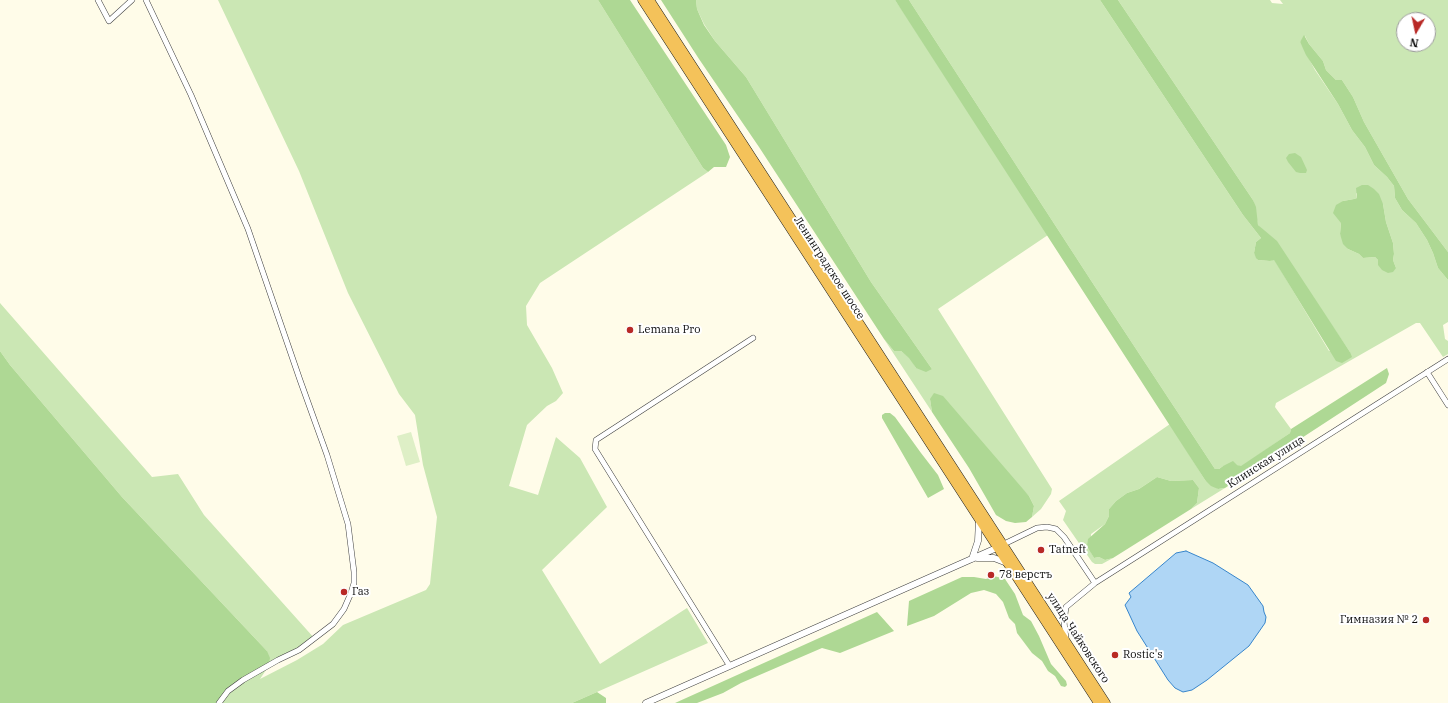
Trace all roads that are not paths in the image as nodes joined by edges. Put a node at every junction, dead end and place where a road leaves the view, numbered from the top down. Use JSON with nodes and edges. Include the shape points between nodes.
{"nodes":[{"id":1,"x":98,"y":0,"type":"edge"},
{"id":2,"x":132,"y":0,"type":"edge"},
{"id":3,"x":146,"y":0,"type":"edge"},
{"id":4,"x":642,"y":0,"type":"edge"},
{"id":5,"x":650,"y":0,"type":"edge"},
{"id":6,"x":754,"y":338,"type":"dead end"},
{"id":7,"x":1448,"y":358,"type":"edge"},
{"id":8,"x":1427,"y":372,"type":"junction"},
{"id":9,"x":1448,"y":405,"type":"edge"},
{"id":10,"x":980,"y":520,"type":"junction"},
{"id":11,"x":1001,"y":545,"type":"junction"},
{"id":12,"x":972,"y":559,"type":"junction"},
{"id":13,"x":1008,"y":563,"type":"junction"},
{"id":14,"x":1094,"y":582,"type":"junction"},
{"id":15,"x":1067,"y":641,"type":"junction"},
{"id":16,"x":728,"y":665,"type":"junction"},
{"id":17,"x":220,"y":703,"type":"edge"},
{"id":18,"x":646,"y":703,"type":"edge"},
{"id":19,"x":1098,"y":703,"type":"edge"},
{"id":20,"x":1106,"y":703,"type":"edge"}],
"edges":[{"from":1,"to":2,"type":"street","via":[[109,21]]},
{"from":3,"to":17,"type":"street","via":[[191,95],[248,229],[327,455],[348,524],[354,572],[351,593],[333,624],[299,650],[243,680],[228,691]]},
{"from":4,"to":10,"type":"highway","name":"Ленинградское шоссе"},
{"from":5,"to":11,"type":"highway","name":"Ленинградское шоссе"},
{"from":6,"to":16,"type":"street","via":[[596,440],[595,450]]},
{"from":7,"to":8,"type":"street","name":"Клинская улица"},
{"from":8,"to":9,"type":"street"},
{"from":8,"to":14,"type":"street","name":"Клинская улица"},
{"from":10,"to":11,"type":"highway","name":"Ленинградское шоссе"},
{"from":10,"to":12,"type":"street","via":[[978,541]]},
{"from":11,"to":12,"type":"street"},
{"from":11,"to":13,"type":"highway","name":"улица Чайковского"},
{"from":11,"to":14,"type":"street","via":[[1037,528],[1047,526],[1056,529]]},
{"from":11,"to":15,"type":"highway","name":"улица Чайковского"},
{"from":12,"to":13,"type":"street","via":[[988,557]]},
{"from":12,"to":16,"type":"street"},
{"from":13,"to":19,"type":"highway","name":"улица Чайковского"},
{"from":14,"to":15,"type":"street","name":"Клинская улица","via":[[1066,607],[1064,622]]},
{"from":15,"to":20,"type":"highway","name":"улица Чайковского"},
{"from":16,"to":18,"type":"street"}]}
